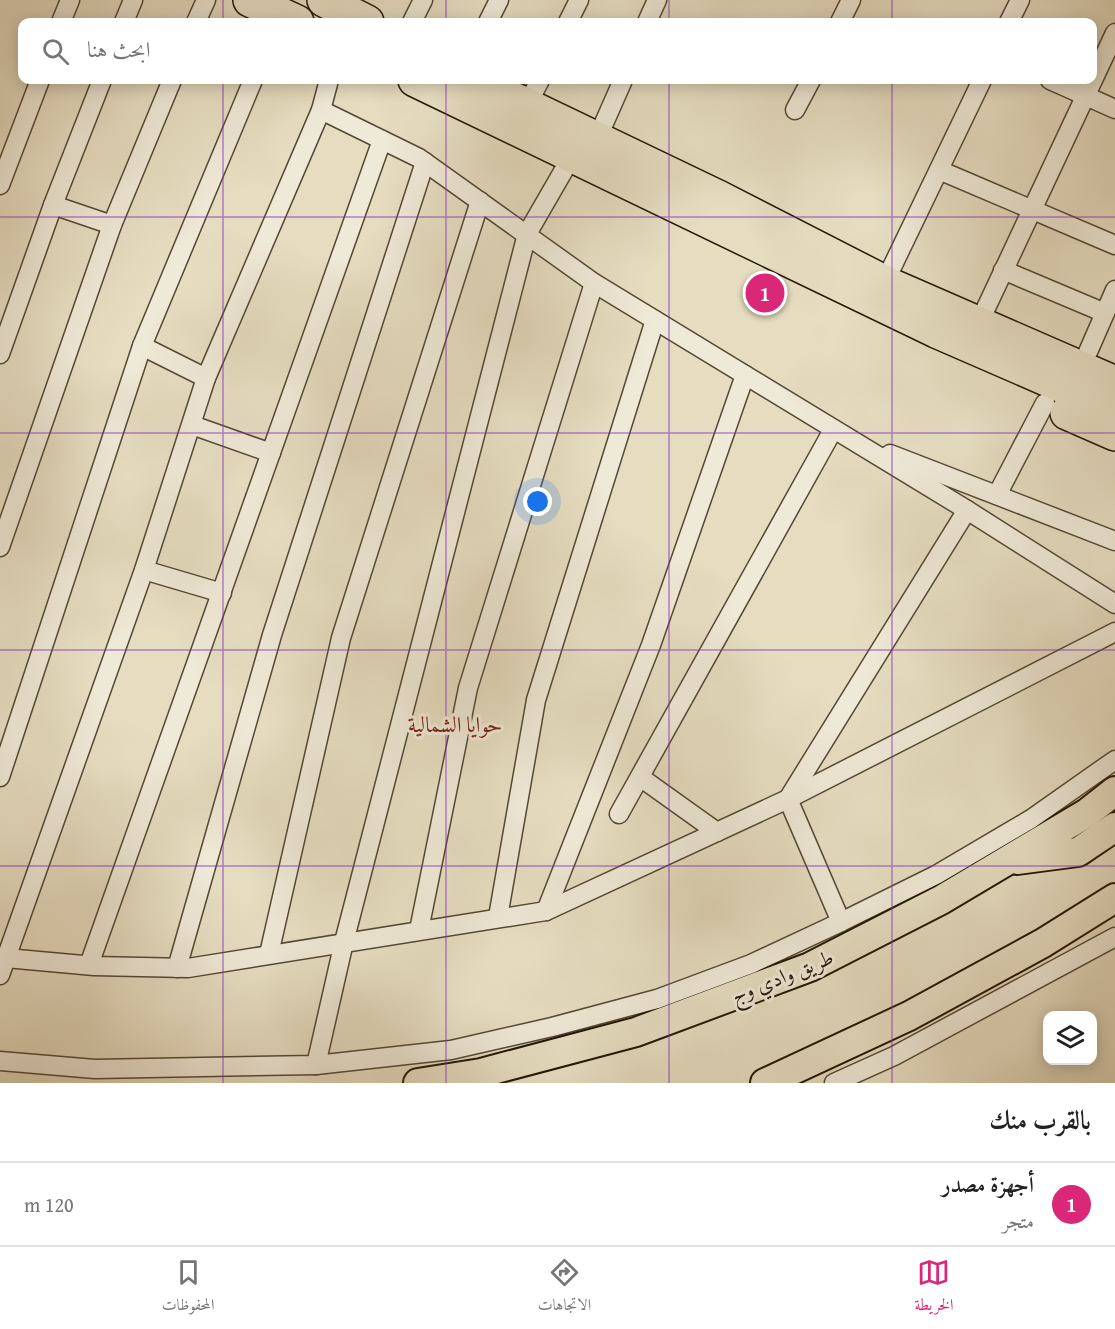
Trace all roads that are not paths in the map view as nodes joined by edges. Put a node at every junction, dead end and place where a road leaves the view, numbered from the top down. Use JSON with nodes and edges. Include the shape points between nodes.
{"nodes":[{"id":1,"x":70,"y":0,"type":"edge"},
{"id":2,"x":133,"y":0,"type":"edge"},
{"id":3,"x":206,"y":0,"type":"edge"},
{"id":4,"x":250,"y":0,"type":"edge"},
{"id":5,"x":423,"y":0,"type":"edge"},
{"id":6,"x":499,"y":0,"type":"edge"},
{"id":7,"x":579,"y":0,"type":"edge"},
{"id":8,"x":657,"y":0,"type":"edge"},
{"id":9,"x":851,"y":0,"type":"edge"},
{"id":10,"x":1020,"y":0,"type":"edge"},
{"id":11,"x":63,"y":18,"type":"edge"},
{"id":12,"x":126,"y":18,"type":"edge"},
{"id":13,"x":198,"y":18,"type":"edge"},
{"id":14,"x":281,"y":18,"type":"edge"},
{"id":15,"x":414,"y":18,"type":"edge"},
{"id":16,"x":490,"y":18,"type":"edge"},
{"id":17,"x":570,"y":18,"type":"edge"},
{"id":18,"x":649,"y":18,"type":"edge"},
{"id":19,"x":842,"y":18,"type":"edge"},
{"id":20,"x":1011,"y":18,"type":"edge"},
{"id":21,"x":1115,"y":33,"type":"edge"},
{"id":22,"x":1097,"y":71,"type":"edge"},
{"id":23,"x":38,"y":84,"type":"edge"},
{"id":24,"x":100,"y":84,"type":"edge"},
{"id":25,"x":170,"y":84,"type":"edge"},
{"id":26,"x":251,"y":84,"type":"edge"},
{"id":27,"x":328,"y":84,"type":"edge"},
{"id":28,"x":425,"y":84,"type":"edge"},
{"id":29,"x":494,"y":84,"type":"edge"},
{"id":30,"x":621,"y":84,"type":"edge"},
{"id":31,"x":809,"y":84,"type":"edge"},
{"id":32,"x":980,"y":84,"type":"edge"},
{"id":33,"x":1060,"y":84,"type":"edge"},
{"id":34,"x":1091,"y":84,"type":"edge"},
{"id":35,"x":533,"y":92,"type":"edge"},
{"id":36,"x":1086,"y":95,"type":"junction"},
{"id":37,"x":1115,"y":108,"type":"edge"},
{"id":38,"x":321,"y":110,"type":"junction"},
{"id":39,"x":795,"y":110,"type":"dead end"},
{"id":40,"x":382,"y":140,"type":"junction"},
{"id":41,"x":584,"y":147,"type":"junction"},
{"id":42,"x":425,"y":162,"type":"junction"},
{"id":43,"x":939,"y":170,"type":"junction"},
{"id":44,"x":0,"y":185,"type":"edge"},
{"id":45,"x":480,"y":201,"type":"junction"},
{"id":46,"x":53,"y":205,"type":"junction"},
{"id":47,"x":1031,"y":211,"type":"junction"},
{"id":48,"x":112,"y":225,"type":"junction"},
{"id":49,"x":526,"y":234,"type":"junction"},
{"id":50,"x":1115,"y":246,"type":"edge"},
{"id":51,"x":1003,"y":270,"type":"junction"},
{"id":52,"x":890,"y":275,"type":"junction"},
{"id":53,"x":594,"y":283,"type":"junction"},
{"id":54,"x":1115,"y":290,"type":"edge"},
{"id":55,"x":986,"y":308,"type":"junction"},
{"id":56,"x":1105,"y":313,"type":"junction"},
{"id":57,"x":655,"y":320,"type":"junction"},
{"id":58,"x":921,"y":324,"type":"junction"},
{"id":59,"x":142,"y":346,"type":"junction"},
{"id":60,"x":0,"y":354,"type":"edge"},
{"id":61,"x":1102,"y":358,"type":"edge"},
{"id":62,"x":745,"y":375,"type":"junction"},
{"id":63,"x":206,"y":378,"type":"junction"},
{"id":64,"x":1115,"y":383,"type":"edge"},
{"id":65,"x":1045,"y":403,"type":"junction"},
{"id":66,"x":1115,"y":409,"type":"edge"},
{"id":67,"x":192,"y":425,"type":"junction"},
{"id":68,"x":838,"y":433,"type":"junction"},
{"id":69,"x":1115,"y":434,"type":"edge"},
{"id":70,"x":271,"y":453,"type":"junction"},
{"id":71,"x":997,"y":495,"type":"junction"},
{"id":72,"x":967,"y":510,"type":"junction"},
{"id":73,"x":1115,"y":541,"type":"edge"},
{"id":74,"x":0,"y":547,"type":"edge"},
{"id":75,"x":144,"y":570,"type":"junction"},
{"id":76,"x":222,"y":593,"type":"junction"},
{"id":77,"x":1115,"y":604,"type":"edge"},
{"id":78,"x":1115,"y":632,"type":"edge"},
{"id":79,"x":1115,"y":760,"type":"edge"},
{"id":80,"x":0,"y":777,"type":"edge"},
{"id":81,"x":640,"y":777,"type":"junction"},
{"id":82,"x":1115,"y":791,"type":"edge"},
{"id":83,"x":788,"y":799,"type":"junction"},
{"id":84,"x":619,"y":814,"type":"dead end"},
{"id":85,"x":1115,"y":827,"type":"edge"},
{"id":86,"x":717,"y":832,"type":"junction"},
{"id":87,"x":1005,"y":862,"type":"junction"},
{"id":88,"x":1115,"y":898,"type":"edge"},
{"id":89,"x":546,"y":911,"type":"junction"},
{"id":90,"x":498,"y":917,"type":"junction"},
{"id":91,"x":841,"y":922,"type":"junction"},
{"id":92,"x":419,"y":930,"type":"junction"},
{"id":93,"x":1115,"y":937,"type":"edge"},
{"id":94,"x":344,"y":942,"type":"junction"},
{"id":95,"x":269,"y":954,"type":"junction"},
{"id":96,"x":89,"y":966,"type":"junction"},
{"id":97,"x":3,"y":967,"type":"edge"},
{"id":98,"x":177,"y":968,"type":"junction"},
{"id":99,"x":0,"y":1061,"type":"edge"},
{"id":100,"x":316,"y":1065,"type":"junction"},
{"id":101,"x":418,"y":1083,"type":"edge"},
{"id":102,"x":765,"y":1083,"type":"edge"},
{"id":103,"x":834,"y":1083,"type":"edge"}],
"edges":[{"from":1,"to":11,"type":"street"},
{"from":2,"to":12,"type":"street"},
{"from":3,"to":13,"type":"street"},
{"from":4,"to":14,"type":"highway"},
{"from":5,"to":15,"type":"street"},
{"from":6,"to":16,"type":"street"},
{"from":7,"to":17,"type":"street"},
{"from":8,"to":18,"type":"street"},
{"from":9,"to":19,"type":"street"},
{"from":10,"to":20,"type":"street"},
{"from":21,"to":22,"type":"street"},
{"from":23,"to":44,"type":"street"},
{"from":24,"to":46,"type":"street"},
{"from":25,"to":48,"type":"street"},
{"from":26,"to":59,"type":"street"},
{"from":27,"to":38,"type":"street"},
{"from":28,"to":41,"type":"highway"},
{"from":29,"to":35,"type":"highway"},
{"from":30,"to":41,"type":"street"},
{"from":31,"to":39,"type":"street"},
{"from":32,"to":43,"type":"street"},
{"from":33,"to":36,"type":"street"},
{"from":34,"to":36,"type":"street"},
{"from":35,"to":41,"type":"highway"},
{"from":36,"to":37,"type":"street"},
{"from":36,"to":47,"type":"street"},
{"from":38,"to":40,"type":"street"},
{"from":38,"to":63,"type":"street"},
{"from":40,"to":42,"type":"street"},
{"from":40,"to":70,"type":"street"},
{"from":41,"to":49,"type":"street"},
{"from":41,"to":52,"type":"highway","via":[[720,198]]},
{"from":41,"to":58,"type":"highway"},
{"from":42,"to":45,"type":"street"},
{"from":42,"to":98,"type":"street","via":[[272,635]]},
{"from":43,"to":47,"type":"street"},
{"from":43,"to":52,"type":"street"},
{"from":45,"to":49,"type":"street"},
{"from":45,"to":95,"type":"street","via":[[341,638]]},
{"from":46,"to":48,"type":"street"},
{"from":46,"to":60,"type":"street"},
{"from":47,"to":50,"type":"street"},
{"from":47,"to":51,"type":"street"},
{"from":48,"to":74,"type":"street"},
{"from":49,"to":53,"type":"street"},
{"from":49,"to":94,"type":"street"},
{"from":51,"to":55,"type":"street"},
{"from":51,"to":56,"type":"street"},
{"from":52,"to":55,"type":"highway"},
{"from":52,"to":64,"type":"highway"},
{"from":53,"to":57,"type":"street"},
{"from":53,"to":92,"type":"street","via":[[468,688]]},
{"from":54,"to":56,"type":"street"},
{"from":55,"to":61,"type":"highway"},
{"from":56,"to":61,"type":"street"},
{"from":57,"to":62,"type":"street"},
{"from":57,"to":90,"type":"street","via":[[536,700]]},
{"from":58,"to":65,"type":"highway","via":[[945,354]]},
{"from":58,"to":66,"type":"highway"},
{"from":59,"to":63,"type":"street"},
{"from":59,"to":80,"type":"street"},
{"from":62,"to":68,"type":"street"},
{"from":62,"to":89,"type":"street","via":[[651,645]]},
{"from":63,"to":67,"type":"street"},
{"from":65,"to":69,"type":"highway"},
{"from":65,"to":71,"type":"street"},
{"from":67,"to":70,"type":"street"},
{"from":67,"to":75,"type":"street"},
{"from":68,"to":71,"type":"street"},
{"from":68,"to":72,"type":"street"},
{"from":68,"to":81,"type":"street"},
{"from":70,"to":76,"type":"street"},
{"from":71,"to":73,"type":"street"},
{"from":72,"to":77,"type":"street"},
{"from":72,"to":83,"type":"street"},
{"from":75,"to":76,"type":"street"},
{"from":75,"to":97,"type":"street"},
{"from":76,"to":96,"type":"street"},
{"from":78,"to":83,"type":"street"},
{"from":79,"to":91,"type":"street","via":[[1022,825],[936,875]]},
{"from":81,"to":84,"type":"street"},
{"from":81,"to":86,"type":"street"},
{"from":82,"to":87,"type":"main road","name":"طريق وادي وج","via":[[1087,813]]},
{"from":83,"to":86,"type":"street"},
{"from":83,"to":91,"type":"street"},
{"from":85,"to":87,"type":"main road","via":[[1078,852]]},
{"from":86,"to":89,"type":"street"},
{"from":87,"to":101,"type":"main road","name":"طريق وادي وج","via":[[810,968],[636,1032],[481,1073]]},
{"from":88,"to":102,"type":"main road","via":[[1043,943],[909,1016]]},
{"from":89,"to":90,"type":"street"},
{"from":90,"to":92,"type":"street"},
{"from":91,"to":100,"type":"street","via":[[741,968],[657,999],[573,1022],[451,1050]]},
{"from":92,"to":94,"type":"street"},
{"from":93,"to":103,"type":"street","via":[[894,1056]]},
{"from":94,"to":95,"type":"street"},
{"from":94,"to":100,"type":"street"},
{"from":95,"to":98,"type":"street"},
{"from":96,"to":97,"type":"street"},
{"from":96,"to":98,"type":"street"},
{"from":99,"to":100,"type":"street","via":[[95,1069]]}]}
